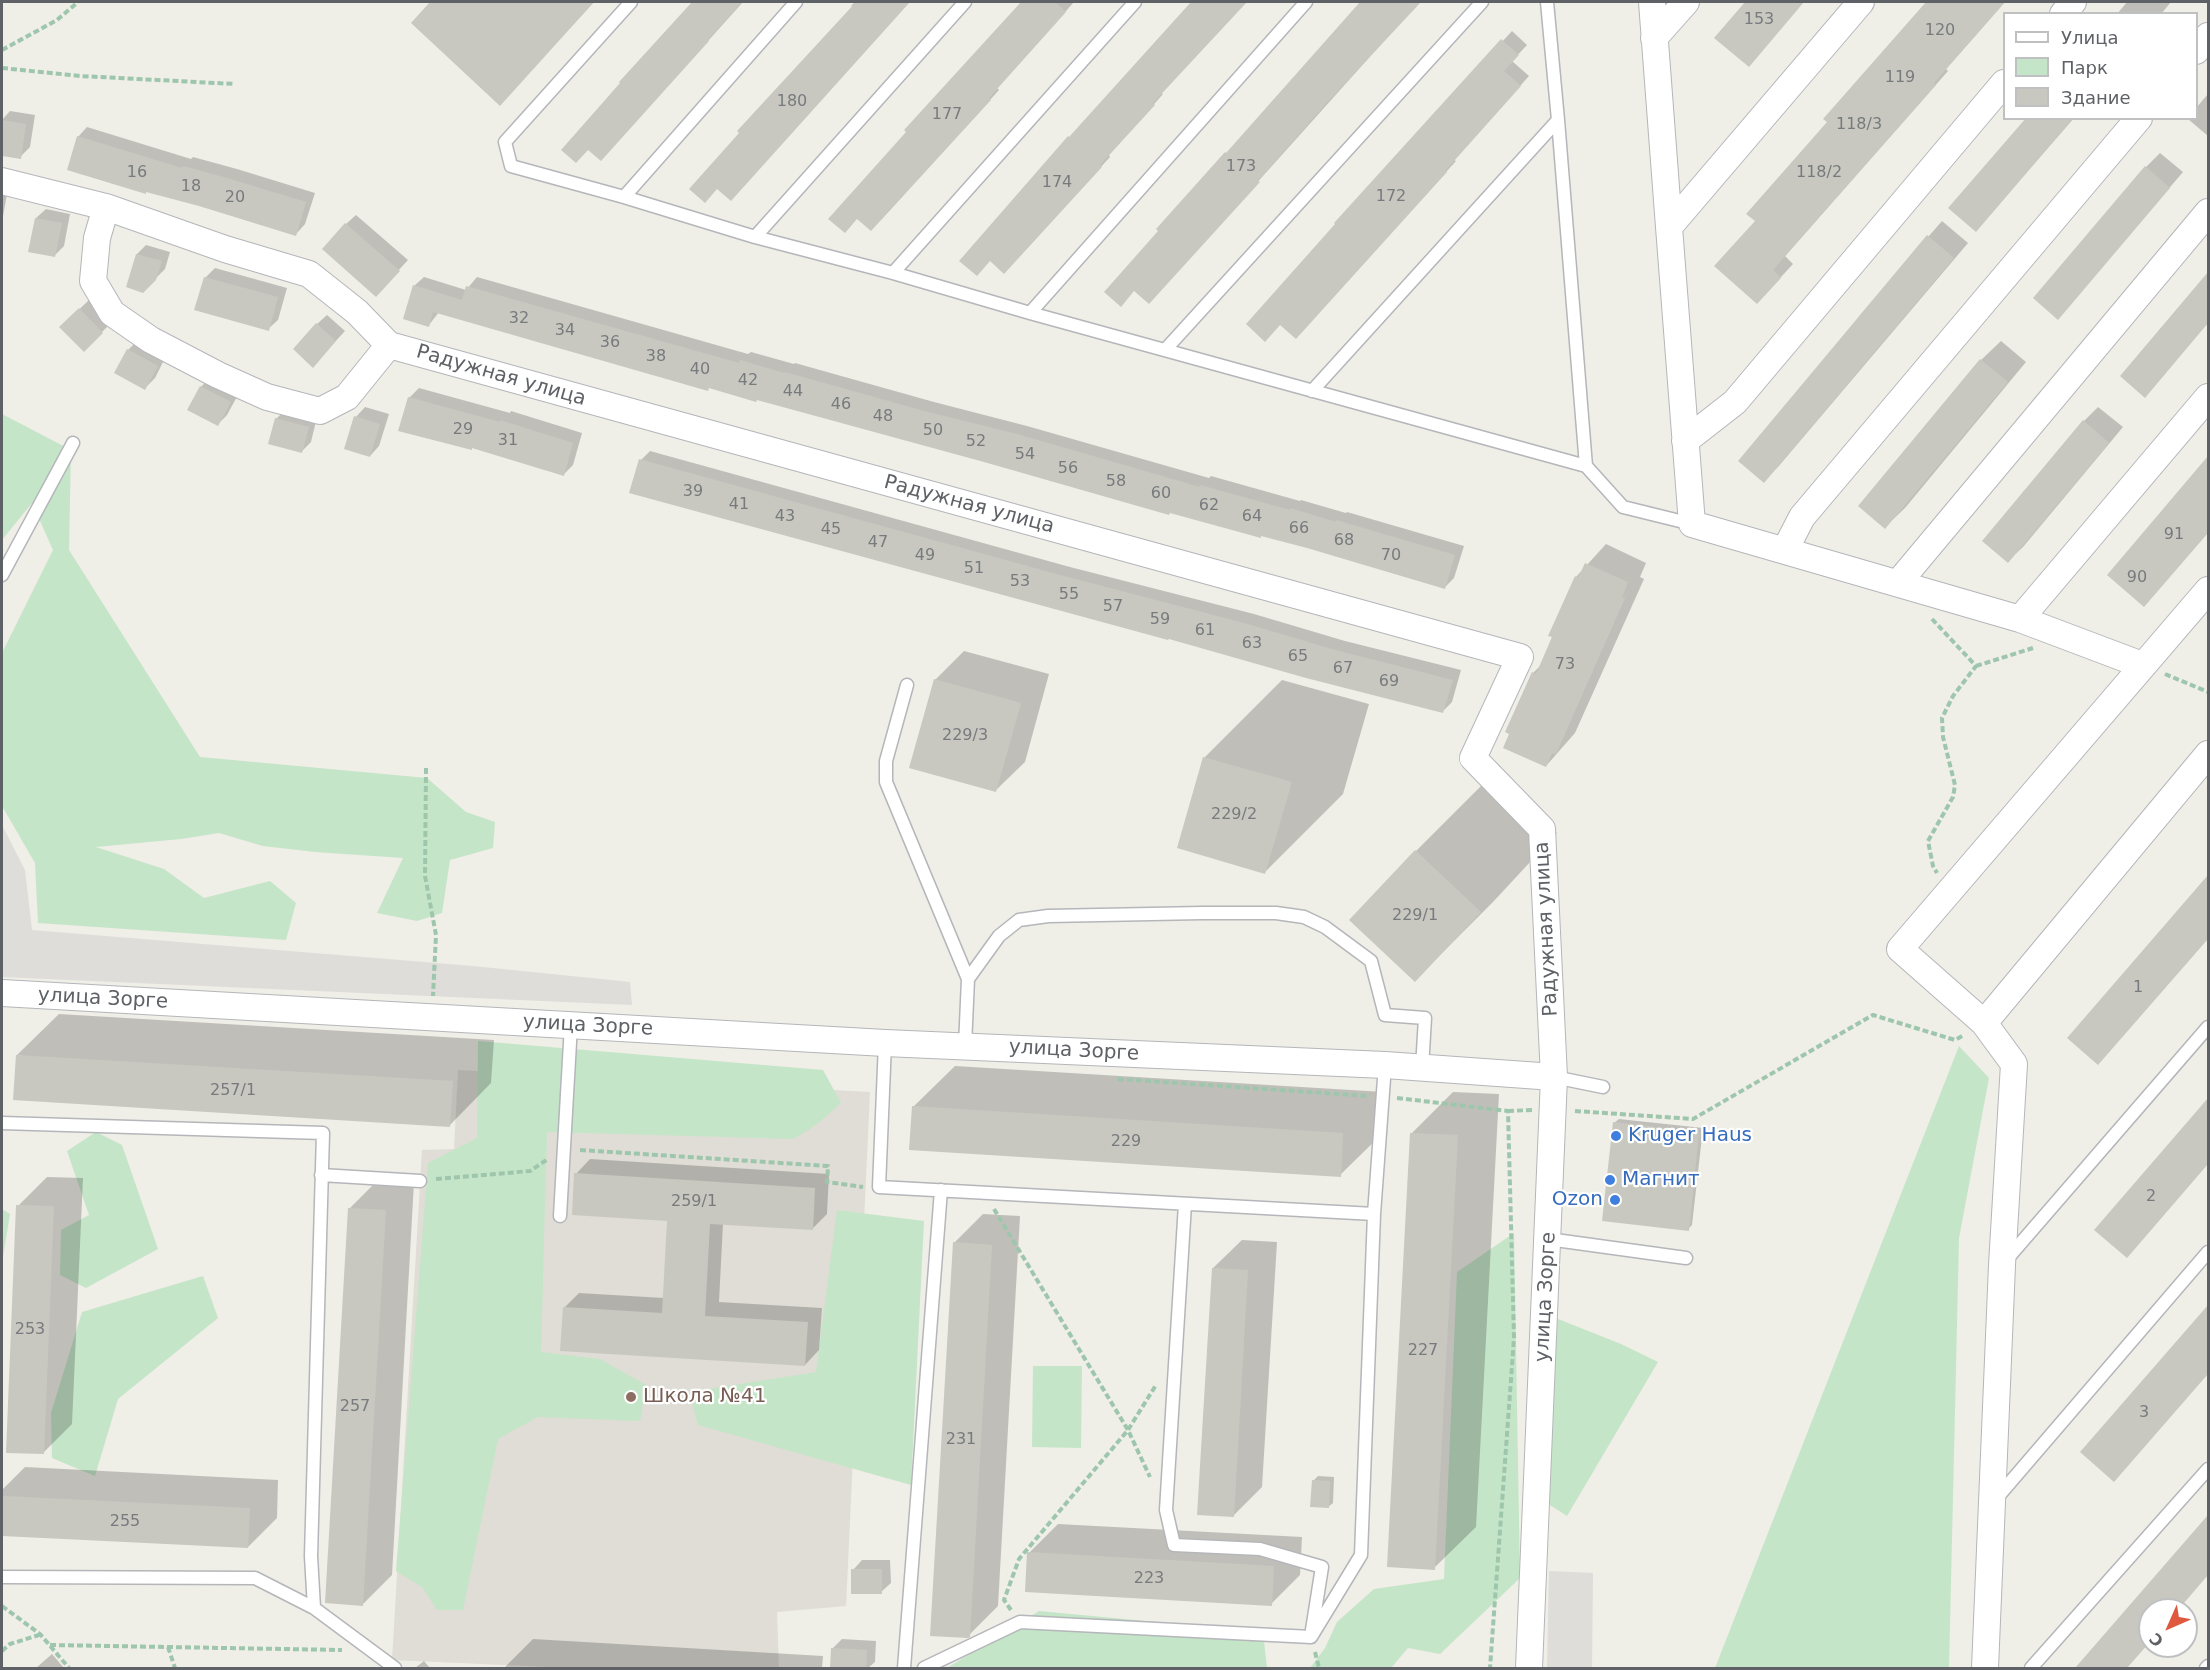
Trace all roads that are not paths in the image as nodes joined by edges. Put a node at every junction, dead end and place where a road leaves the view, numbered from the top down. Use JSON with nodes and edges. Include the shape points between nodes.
{"nodes":[{"id":1,"x":631,"y":2,"type":"edge"},
{"id":2,"x":796,"y":2,"type":"edge"},
{"id":3,"x":965,"y":2,"type":"edge"},
{"id":4,"x":1135,"y":2,"type":"edge"},
{"id":5,"x":1306,"y":2,"type":"edge"},
{"id":6,"x":1482,"y":2,"type":"edge"},
{"id":7,"x":1547,"y":2,"type":"edge"},
{"id":8,"x":1652,"y":2,"type":"edge"},
{"id":9,"x":1686,"y":2,"type":"edge"},
{"id":10,"x":1861,"y":2,"type":"edge"},
{"id":11,"x":2208,"y":36,"type":"edge"},
{"id":12,"x":1654,"y":38,"type":"junction"},
{"id":13,"x":2198,"y":48,"type":"edge"},
{"id":14,"x":2003,"y":84,"type":"edge"},
{"id":15,"x":1558,"y":120,"type":"junction"},
{"id":16,"x":2137,"y":120,"type":"edge"},
{"id":17,"x":2,"y":182,"type":"edge"},
{"id":18,"x":624,"y":197,"type":"junction"},
{"id":19,"x":106,"y":207,"type":"junction"},
{"id":20,"x":2208,"y":212,"type":"edge"},
{"id":21,"x":1669,"y":227,"type":"junction"},
{"id":22,"x":755,"y":237,"type":"junction"},
{"id":23,"x":893,"y":273,"type":"junction"},
{"id":24,"x":1030,"y":313,"type":"junction"},
{"id":25,"x":389,"y":345,"type":"junction"},
{"id":26,"x":1165,"y":350,"type":"junction"},
{"id":27,"x":1312,"y":391,"type":"junction"},
{"id":28,"x":2208,"y":397,"type":"edge"},
{"id":29,"x":1685,"y":441,"type":"junction"},
{"id":30,"x":73,"y":442,"type":"dead end"},
{"id":31,"x":1586,"y":466,"type":"junction"},
{"id":32,"x":1692,"y":524,"type":"junction"},
{"id":33,"x":1785,"y":550,"type":"junction"},
{"id":34,"x":2,"y":575,"type":"edge"},
{"id":35,"x":1898,"y":583,"type":"junction"},
{"id":36,"x":2208,"y":590,"type":"edge"},
{"id":37,"x":2020,"y":620,"type":"junction"},
{"id":38,"x":2142,"y":665,"type":"junction"},
{"id":39,"x":907,"y":685,"type":"dead end"},
{"id":40,"x":2208,"y":754,"type":"edge"},
{"id":41,"x":968,"y":979,"type":"junction"},
{"id":42,"x":2,"y":993,"type":"edge"},
{"id":43,"x":1984,"y":1023,"type":"junction"},
{"id":44,"x":571,"y":1025,"type":"junction"},
{"id":45,"x":2208,"y":1027,"type":"edge"},
{"id":46,"x":885,"y":1043,"type":"junction"},
{"id":47,"x":965,"y":1046,"type":"junction"},
{"id":48,"x":1385,"y":1065,"type":"junction"},
{"id":49,"x":1422,"y":1068,"type":"junction"},
{"id":50,"x":1554,"y":1077,"type":"junction"},
{"id":51,"x":1603,"y":1087,"type":"dead end"},
{"id":52,"x":2,"y":1123,"type":"edge"},
{"id":53,"x":321,"y":1175,"type":"junction"},
{"id":54,"x":420,"y":1181,"type":"road end"},
{"id":55,"x":941,"y":1190,"type":"junction"},
{"id":56,"x":1185,"y":1204,"type":"junction"},
{"id":57,"x":1374,"y":1214,"type":"junction"},
{"id":58,"x":560,"y":1216,"type":"dead end"},
{"id":59,"x":1548,"y":1239,"type":"junction"},
{"id":60,"x":2208,"y":1251,"type":"edge"},
{"id":61,"x":1686,"y":1258,"type":"dead end"},
{"id":62,"x":2002,"y":1265,"type":"junction"},
{"id":63,"x":2208,"y":1469,"type":"edge"},
{"id":64,"x":1992,"y":1503,"type":"junction"},
{"id":65,"x":2,"y":1577,"type":"edge"},
{"id":66,"x":314,"y":1608,"type":"junction"},
{"id":67,"x":1311,"y":1637,"type":"junction"},
{"id":68,"x":395,"y":1668,"type":"edge"},
{"id":69,"x":904,"y":1668,"type":"edge"},
{"id":70,"x":924,"y":1668,"type":"edge"},
{"id":71,"x":1529,"y":1668,"type":"edge"},
{"id":72,"x":1985,"y":1668,"type":"edge"},
{"id":73,"x":2031,"y":1668,"type":"edge"}],
"edges":[{"from":1,"to":18,"type":"lane","via":[[505,142],[511,166]]},
{"from":2,"to":18,"type":"lane"},
{"from":3,"to":22,"type":"lane"},
{"from":4,"to":23,"type":"lane"},
{"from":5,"to":24,"type":"lane"},
{"from":6,"to":26,"type":"lane"},
{"from":7,"to":15,"type":"lane"},
{"from":8,"to":12,"type":"street"},
{"from":9,"to":12,"type":"street"},
{"from":10,"to":21,"type":"street"},
{"from":11,"to":13,"type":"street"},
{"from":12,"to":21,"type":"street"},
{"from":14,"to":29,"type":"street","via":[[1735,402]]},
{"from":15,"to":27,"type":"lane"},
{"from":15,"to":31,"type":"lane"},
{"from":16,"to":33,"type":"street","via":[[1802,517]]},
{"from":17,"to":19,"type":"street","name":"Радужная улица"},
{"from":18,"to":22,"type":"lane"},
{"from":19,"to":25,"type":"street","name":"Радужная улица","via":[[309,274],[357,312]]},
{"from":19,"to":25,"type":"street","via":[[97,237],[93,281],[112,314],[151,340],[218,375],[267,397],[320,411],[347,397]]},
{"from":20,"to":35,"type":"street"},
{"from":21,"to":29,"type":"street"},
{"from":22,"to":23,"type":"lane"},
{"from":23,"to":24,"type":"lane"},
{"from":24,"to":26,"type":"lane"},
{"from":25,"to":50,"type":"street","name":"Радужная улица","via":[[1520,657],[1473,758],[1542,829]]},
{"from":26,"to":27,"type":"lane"},
{"from":27,"to":31,"type":"lane"},
{"from":28,"to":37,"type":"street"},
{"from":29,"to":32,"type":"street"},
{"from":30,"to":34,"type":"lane"},
{"from":31,"to":32,"type":"lane","via":[[1623,507]]},
{"from":32,"to":33,"type":"street"},
{"from":33,"to":35,"type":"street"},
{"from":35,"to":37,"type":"street"},
{"from":36,"to":38,"type":"street"},
{"from":37,"to":38,"type":"street"},
{"from":38,"to":43,"type":"street","via":[[1900,949]]},
{"from":39,"to":41,"type":"lane","via":[[886,761],[886,782]]},
{"from":40,"to":43,"type":"street"},
{"from":41,"to":47,"type":"lane"},
{"from":41,"to":49,"type":"lane","via":[[999,936],[1019,920],[1202,913],[1304,917],[1325,927],[1371,961],[1385,1015],[1425,1018]]},
{"from":42,"to":44,"type":"street","name":"улица Зорге"},
{"from":43,"to":62,"type":"street","via":[[2014,1064]]},
{"from":44,"to":46,"type":"street","name":"улица Зорге"},
{"from":44,"to":58,"type":"lane"},
{"from":45,"to":62,"type":"lane"},
{"from":46,"to":47,"type":"street","name":"улица Зорге"},
{"from":46,"to":55,"type":"lane","via":[[879,1187]]},
{"from":47,"to":48,"type":"street","name":"улица Зорге"},
{"from":48,"to":49,"type":"street","name":"улица Зорге"},
{"from":48,"to":57,"type":"lane"},
{"from":49,"to":50,"type":"street","name":"улица Зорге"},
{"from":50,"to":51,"type":"lane"},
{"from":50,"to":59,"type":"street","name":"улица Зорге"},
{"from":52,"to":53,"type":"lane","via":[[323,1133]]},
{"from":53,"to":54,"type":"lane"},
{"from":53,"to":66,"type":"lane","via":[[311,1556]]},
{"from":55,"to":56,"type":"lane"},
{"from":55,"to":69,"type":"lane"},
{"from":56,"to":57,"type":"lane"},
{"from":56,"to":67,"type":"lane","via":[[1166,1510],[1174,1545],[1260,1549],[1322,1567]]},
{"from":57,"to":67,"type":"lane","via":[[1361,1555]]},
{"from":59,"to":61,"type":"lane"},
{"from":59,"to":71,"type":"street","name":"улица Зорге"},
{"from":60,"to":64,"type":"lane"},
{"from":62,"to":64,"type":"street"},
{"from":63,"to":73,"type":"lane"},
{"from":64,"to":72,"type":"street"},
{"from":65,"to":66,"type":"lane","via":[[255,1578]]},
{"from":66,"to":68,"type":"lane"},
{"from":67,"to":70,"type":"lane","via":[[1020,1622]]}]}
